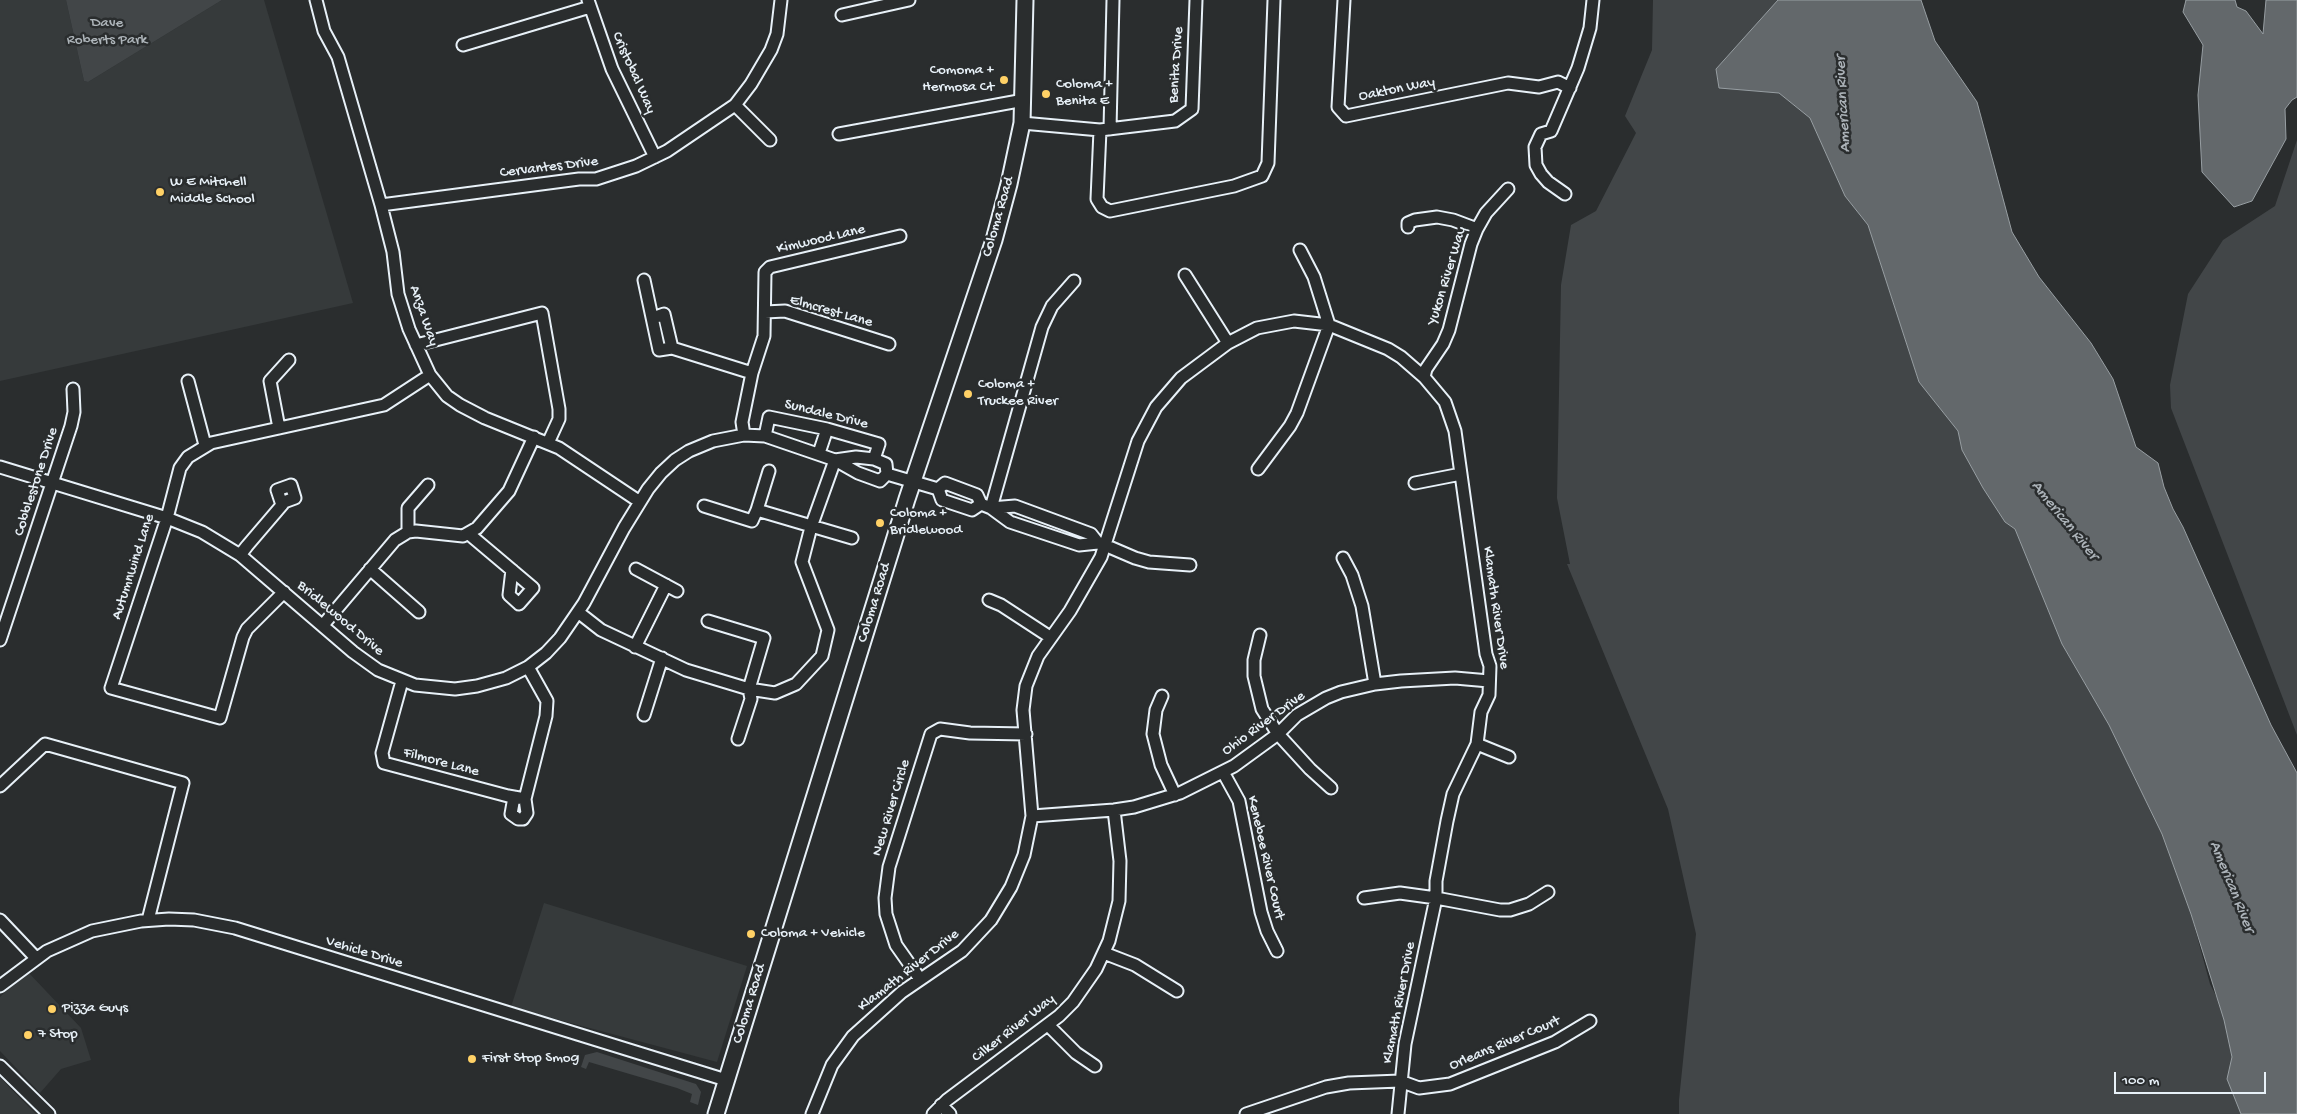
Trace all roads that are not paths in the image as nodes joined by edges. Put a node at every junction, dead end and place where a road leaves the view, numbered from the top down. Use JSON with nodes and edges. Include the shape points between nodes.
{"nodes":[{"id":1,"x":316,"y":0,"type":"edge"},
{"id":2,"x":780,"y":0,"type":"edge"},
{"id":3,"x":909,"y":0,"type":"edge"},
{"id":4,"x":1025,"y":0,"type":"edge"},
{"id":5,"x":1113,"y":0,"type":"edge"},
{"id":6,"x":1196,"y":0,"type":"edge"},
{"id":7,"x":1274,"y":0,"type":"edge"},
{"id":8,"x":1344,"y":0,"type":"edge"},
{"id":9,"x":1593,"y":0,"type":"edge"},
{"id":10,"x":589,"y":4,"type":"edge"},
{"id":11,"x":842,"y":15,"type":"dead end"},
{"id":12,"x":462,"y":44,"type":"dead end"},
{"id":13,"x":1570,"y":88,"type":"junction"},
{"id":14,"x":1024,"y":100,"type":"junction"},
{"id":15,"x":735,"y":105,"type":"junction"},
{"id":16,"x":1022,"y":124,"type":"junction"},
{"id":17,"x":1105,"y":129,"type":"junction"},
{"id":18,"x":839,"y":134,"type":"dead end"},
{"id":19,"x":770,"y":140,"type":"dead end"},
{"id":20,"x":655,"y":157,"type":"junction"},
{"id":21,"x":1508,"y":189,"type":"dead end"},
{"id":22,"x":1565,"y":194,"type":"dead end"},
{"id":23,"x":381,"y":205,"type":"junction"},
{"id":24,"x":1408,"y":228,"type":"dead end"},
{"id":25,"x":1477,"y":229,"type":"junction"},
{"id":26,"x":900,"y":236,"type":"dead end"},
{"id":27,"x":1300,"y":250,"type":"dead end"},
{"id":28,"x":1185,"y":275,"type":"dead end"},
{"id":29,"x":644,"y":280,"type":"dead end"},
{"id":30,"x":1074,"y":281,"type":"dead end"},
{"id":31,"x":765,"y":312,"type":"junction"},
{"id":32,"x":1329,"y":325,"type":"junction"},
{"id":33,"x":1228,"y":343,"type":"junction"},
{"id":34,"x":889,"y":344,"type":"dead end"},
{"id":35,"x":416,"y":345,"type":"junction"},
{"id":36,"x":289,"y":360,"type":"dead end"},
{"id":37,"x":752,"y":373,"type":"junction"},
{"id":38,"x":430,"y":375,"type":"junction"},
{"id":39,"x":1424,"y":376,"type":"junction"},
{"id":40,"x":188,"y":381,"type":"dead end"},
{"id":41,"x":73,"y":389,"type":"dead end"},
{"id":42,"x":279,"y":428,"type":"junction"},
{"id":43,"x":827,"y":429,"type":"junction"},
{"id":44,"x":744,"y":435,"type":"junction"},
{"id":45,"x":765,"y":436,"type":"junction"},
{"id":46,"x":534,"y":437,"type":"junction"},
{"id":47,"x":548,"y":443,"type":"junction"},
{"id":48,"x":205,"y":445,"type":"junction"},
{"id":49,"x":818,"y":453,"type":"junction"},
{"id":50,"x":874,"y":459,"type":"junction"},
{"id":51,"x":835,"y":460,"type":"junction"},
{"id":52,"x":0,"y":467,"type":"edge"},
{"id":53,"x":1258,"y":469,"type":"dead end"},
{"id":54,"x":769,"y":471,"type":"dead end"},
{"id":55,"x":887,"y":474,"type":"junction"},
{"id":56,"x":1461,"y":474,"type":"junction"},
{"id":57,"x":914,"y":480,"type":"junction"},
{"id":58,"x":53,"y":482,"type":"junction"},
{"id":59,"x":428,"y":484,"type":"dead end"},
{"id":60,"x":1415,"y":484,"type":"dead end"},
{"id":61,"x":938,"y":489,"type":"junction"},
{"id":62,"x":640,"y":502,"type":"junction"},
{"id":63,"x":282,"y":505,"type":"dead end"},
{"id":64,"x":704,"y":506,"type":"dead end"},
{"id":65,"x":986,"y":506,"type":"junction"},
{"id":66,"x":757,"y":510,"type":"junction"},
{"id":67,"x":167,"y":518,"type":"junction"},
{"id":68,"x":811,"y":527,"type":"junction"},
{"id":69,"x":408,"y":532,"type":"junction"},
{"id":70,"x":469,"y":534,"type":"junction"},
{"id":71,"x":852,"y":538,"type":"dead end"},
{"id":72,"x":1102,"y":544,"type":"junction"},
{"id":73,"x":240,"y":555,"type":"junction"},
{"id":74,"x":1343,"y":558,"type":"dead end"},
{"id":75,"x":1190,"y":565,"type":"dead end"},
{"id":76,"x":370,"y":569,"type":"junction"},
{"id":77,"x":636,"y":569,"type":"dead end"},
{"id":78,"x":512,"y":570,"type":"dead end"},
{"id":79,"x":666,"y":585,"type":"junction"},
{"id":80,"x":677,"y":590,"type":"dead end"},
{"id":81,"x":284,"y":592,"type":"junction"},
{"id":82,"x":989,"y":600,"type":"dead end"},
{"id":83,"x":5,"y":605,"type":"edge"},
{"id":84,"x":418,"y":612,"type":"dead end"},
{"id":85,"x":578,"y":612,"type":"junction"},
{"id":86,"x":708,"y":621,"type":"dead end"},
{"id":87,"x":323,"y":625,"type":"junction"},
{"id":88,"x":1260,"y":635,"type":"dead end"},
{"id":89,"x":1050,"y":637,"type":"junction"},
{"id":90,"x":0,"y":640,"type":"edge"},
{"id":91,"x":635,"y":647,"type":"junction"},
{"id":92,"x":662,"y":658,"type":"junction"},
{"id":93,"x":528,"y":667,"type":"junction"},
{"id":94,"x":402,"y":681,"type":"junction"},
{"id":95,"x":1489,"y":681,"type":"junction"},
{"id":96,"x":1375,"y":684,"type":"junction"},
{"id":97,"x":750,"y":689,"type":"junction"},
{"id":98,"x":1162,"y":696,"type":"dead end"},
{"id":99,"x":644,"y":715,"type":"dead end"},
{"id":100,"x":1026,"y":734,"type":"junction"},
{"id":101,"x":1278,"y":734,"type":"junction"},
{"id":102,"x":738,"y":739,"type":"dead end"},
{"id":103,"x":1476,"y":744,"type":"junction"},
{"id":104,"x":1509,"y":757,"type":"dead end"},
{"id":105,"x":1223,"y":772,"type":"junction"},
{"id":106,"x":0,"y":786,"type":"edge"},
{"id":107,"x":1331,"y":788,"type":"dead end"},
{"id":108,"x":1175,"y":794,"type":"junction"},
{"id":109,"x":1114,"y":810,"type":"junction"},
{"id":110,"x":1032,"y":816,"type":"junction"},
{"id":111,"x":1548,"y":892,"type":"dead end"},
{"id":112,"x":1364,"y":898,"type":"dead end"},
{"id":113,"x":1436,"y":898,"type":"junction"},
{"id":114,"x":0,"y":920,"type":"edge"},
{"id":115,"x":148,"y":920,"type":"junction"},
{"id":116,"x":1277,"y":951,"type":"dead end"},
{"id":117,"x":1104,"y":953,"type":"junction"},
{"id":118,"x":36,"y":958,"type":"junction"},
{"id":119,"x":920,"y":979,"type":"junction"},
{"id":120,"x":0,"y":986,"type":"edge"},
{"id":121,"x":1177,"y":991,"type":"dead end"},
{"id":122,"x":1590,"y":1021,"type":"dead end"},
{"id":123,"x":1048,"y":1025,"type":"junction"},
{"id":124,"x":0,"y":1066,"type":"edge"},
{"id":125,"x":1094,"y":1066,"type":"dead end"},
{"id":126,"x":726,"y":1080,"type":"junction"},
{"id":127,"x":1400,"y":1081,"type":"junction"},
{"id":128,"x":937,"y":1110,"type":"edge"},
{"id":129,"x":49,"y":1114,"type":"edge"},
{"id":130,"x":716,"y":1114,"type":"edge"},
{"id":131,"x":812,"y":1114,"type":"edge"},
{"id":132,"x":950,"y":1114,"type":"edge"},
{"id":133,"x":1246,"y":1114,"type":"edge"},
{"id":134,"x":1398,"y":1114,"type":"edge"}],
"edges":[{"from":1,"to":23,"type":"street","name":"Anza Way","via":[[324,31],[338,57]]},
{"from":2,"to":15,"type":"street","name":"Cervantes Drive","via":[[777,34],[771,50]]},
{"from":3,"to":11,"type":"street"},
{"from":4,"to":14,"type":"main road","name":"Coloma Road"},
{"from":5,"to":17,"type":"street"},
{"from":6,"to":17,"type":"street","name":"Benita Drive","via":[[1192,109],[1175,121]]},
{"from":7,"to":17,"type":"street","via":[[1268,163],[1262,176],[1234,186],[1110,211],[1097,199]]},
{"from":8,"to":13,"type":"street","name":"Oakton Way","via":[[1338,107],[1346,116],[1508,83],[1539,87],[1558,82]]},
{"from":9,"to":13,"type":"street","via":[[1584,54]]},
{"from":10,"to":12,"type":"street"},
{"from":10,"to":20,"type":"street","name":"Cristobal Way","via":[[612,69]]},
{"from":13,"to":22,"type":"street","via":[[1552,131],[1541,134],[1534,154],[1540,174]]},
{"from":14,"to":16,"type":"main road","name":"Coloma Road"},
{"from":14,"to":18,"type":"street"},
{"from":15,"to":19,"type":"street"},
{"from":15,"to":20,"type":"street","name":"Cervantes Drive"},
{"from":16,"to":17,"type":"street","name":"Benita Drive"},
{"from":16,"to":57,"type":"main road","name":"Coloma Road","via":[[994,240]]},
{"from":20,"to":23,"type":"street","name":"Cervantes Drive","via":[[596,179]]},
{"from":21,"to":25,"type":"street","name":"Yukon River Way","via":[[1486,213]]},
{"from":23,"to":35,"type":"street","name":"Anza Way","via":[[393,252],[398,294]]},
{"from":24,"to":25,"type":"street","via":[[1408,223],[1415,220],[1437,217]]},
{"from":25,"to":39,"type":"street","name":"Yukon River Way","via":[[1443,344]]},
{"from":26,"to":31,"type":"street","name":"Kimwood Lane","via":[[770,267],[765,272]]},
{"from":27,"to":32,"type":"street","via":[[1314,277]]},
{"from":28,"to":33,"type":"street"},
{"from":29,"to":37,"type":"street","via":[[659,350],[672,348]]},
{"from":30,"to":65,"type":"street","via":[[1052,306],[1042,327]]},
{"from":31,"to":34,"type":"street","name":"Elmcrest Lane","via":[[785,311]]},
{"from":31,"to":37,"type":"street","name":"Kimwood Lane","via":[[764,336]]},
{"from":32,"to":33,"type":"street","name":"Klamath River Drive","via":[[1294,321],[1273,324],[1242,334]]},
{"from":32,"to":39,"type":"street","name":"Klamath River Drive","via":[[1388,350]]},
{"from":32,"to":53,"type":"street","via":[[1297,413]]},
{"from":33,"to":72,"type":"street","name":"Klamath River Drive","via":[[1181,378],[1151,415],[1138,441]]},
{"from":35,"to":38,"type":"street","name":"Anza Way"},
{"from":35,"to":47,"type":"street","via":[[542,314],[559,409],[559,419]]},
{"from":36,"to":42,"type":"street","via":[[270,381]]},
{"from":37,"to":44,"type":"street","name":"Kimwood Lane","via":[[742,422]]},
{"from":38,"to":42,"type":"street","name":"Autumnwind Lane","via":[[384,405]]},
{"from":38,"to":46,"type":"street","name":"Anza Way","via":[[447,396],[460,405]]},
{"from":39,"to":56,"type":"street","name":"Klamath River Drive","via":[[1451,416]]},
{"from":40,"to":48,"type":"street"},
{"from":41,"to":58,"type":"street","name":"Cobblestone Drive","via":[[74,412]]},
{"from":42,"to":48,"type":"street","name":"Autumnwind Lane"},
{"from":43,"to":45,"type":"street","name":"Sundale Drive","via":[[769,417]]},
{"from":43,"to":49,"type":"street"},
{"from":43,"to":50,"type":"street","name":"Sundale Drive","via":[[879,444]]},
{"from":44,"to":45,"type":"street","name":"Bridlewood Drive"},
{"from":44,"to":62,"type":"street","name":"Bridlewood Drive","via":[[713,441],[675,460]]},
{"from":45,"to":49,"type":"street","name":"Bridlewood Drive"},
{"from":46,"to":47,"type":"street","name":"Anza Way"},
{"from":46,"to":70,"type":"street","via":[[509,491]]},
{"from":47,"to":62,"type":"street","name":"Anza Way"},
{"from":48,"to":67,"type":"street","name":"Autumnwind Lane","via":[[188,457],[180,468]]},
{"from":49,"to":51,"type":"street","name":"Bridlewood Drive"},
{"from":50,"to":51,"type":"street","name":"Bridlewood Drive"},
{"from":50,"to":55,"type":"street","via":[[886,464]]},
{"from":51,"to":55,"type":"street","name":"Bridlewood Drive","via":[[880,481]]},
{"from":51,"to":68,"type":"street"},
{"from":52,"to":58,"type":"street","name":"Bridlewood Drive"},
{"from":54,"to":66,"type":"street"},
{"from":55,"to":57,"type":"street","name":"Bridlewood Drive"},
{"from":56,"to":60,"type":"street"},
{"from":56,"to":95,"type":"street","name":"Klamath River Drive","via":[[1490,666]]},
{"from":57,"to":61,"type":"street","name":"Bridlewood Drive"},
{"from":57,"to":126,"type":"main road","name":"Coloma Road"},
{"from":58,"to":67,"type":"street","name":"Bridlewood Drive"},
{"from":58,"to":83,"type":"street","name":"Cobblestone Drive"},
{"from":59,"to":69,"type":"street","via":[[408,508]]},
{"from":61,"to":65,"type":"street","via":[[945,484],[977,495]]},
{"from":61,"to":65,"type":"street","via":[[942,500],[972,510]]},
{"from":62,"to":85,"type":"street","name":"Bridlewood Drive"},
{"from":63,"to":73,"type":"street"},
{"from":64,"to":66,"type":"street","via":[[752,521]]},
{"from":65,"to":72,"type":"street","via":[[1015,506],[1091,534]]},
{"from":66,"to":68,"type":"street"},
{"from":67,"to":73,"type":"street","name":"Bridlewood Drive","via":[[202,532]]},
{"from":67,"to":81,"type":"street","name":"Autumnwind Lane","via":[[111,688],[220,718],[247,629]]},
{"from":68,"to":71,"type":"street"},
{"from":68,"to":97,"type":"street","via":[[802,562],[828,630],[822,656],[796,684],[775,693]]},
{"from":69,"to":70,"type":"street","via":[[456,537]]},
{"from":69,"to":76,"type":"street","via":[[395,540]]},
{"from":70,"to":78,"type":"street"},
{"from":72,"to":75,"type":"street","via":[[1148,562]]},
{"from":72,"to":89,"type":"street","name":"Klamath River Drive","via":[[1081,593]]},
{"from":73,"to":81,"type":"street","name":"Bridlewood Drive"},
{"from":74,"to":96,"type":"street","via":[[1362,606]]},
{"from":76,"to":84,"type":"street"},
{"from":76,"to":87,"type":"street"},
{"from":77,"to":79,"type":"street"},
{"from":79,"to":80,"type":"street"},
{"from":79,"to":91,"type":"street"},
{"from":81,"to":87,"type":"street","name":"Bridlewood Drive"},
{"from":82,"to":89,"type":"street"},
{"from":83,"to":90,"type":"street","name":"Cobblestone Drive"},
{"from":85,"to":91,"type":"street","via":[[601,630]]},
{"from":85,"to":93,"type":"street","name":"Bridlewood Drive","via":[[555,643]]},
{"from":86,"to":97,"type":"street","via":[[764,638]]},
{"from":87,"to":94,"type":"street","name":"Bridlewood Drive","via":[[368,662]]},
{"from":88,"to":101,"type":"street","via":[[1254,660],[1255,684],[1262,709]]},
{"from":89,"to":100,"type":"street","name":"Klamath River Drive","via":[[1026,686],[1023,710]]},
{"from":91,"to":92,"type":"street"},
{"from":92,"to":97,"type":"street","via":[[686,670]]},
{"from":92,"to":99,"type":"street"},
{"from":93,"to":94,"type":"street","name":"Bridlewood Drive","via":[[506,678],[466,688],[428,688]]},
{"from":93,"to":94,"type":"street","name":"Filmore Lane","via":[[547,701],[546,716],[519,798],[384,763],[382,754]]},
{"from":95,"to":96,"type":"street","name":"Ohio River Drive","via":[[1455,678]]},
{"from":95,"to":103,"type":"street","name":"Klamath River Drive","via":[[1489,695],[1481,712]]},
{"from":96,"to":101,"type":"street","name":"Ohio River Drive","via":[[1341,692],[1318,702],[1297,715]]},
{"from":97,"to":102,"type":"street","via":[[751,699]]},
{"from":98,"to":108,"type":"street","via":[[1154,718],[1154,734],[1161,765]]},
{"from":100,"to":110,"type":"street","name":"Klamath River Drive"},
{"from":100,"to":119,"type":"street","name":"New River Circle","via":[[940,729],[931,734],[889,867],[885,898],[886,914],[896,945]]},
{"from":101,"to":105,"type":"street","name":"Ohio River Drive"},
{"from":101,"to":107,"type":"street"},
{"from":103,"to":104,"type":"street"},
{"from":103,"to":113,"type":"street","name":"Klamath River Drive","via":[[1453,794]]},
{"from":105,"to":108,"type":"street","name":"Ohio River Drive"},
{"from":105,"to":116,"type":"street","name":"Kenebee River Court","via":[[1239,801],[1260,912]]},
{"from":106,"to":115,"type":"street","via":[[45,744],[183,783]]},
{"from":108,"to":109,"type":"street","name":"Ohio River Drive"},
{"from":109,"to":110,"type":"street","name":"Ohio River Drive"},
{"from":109,"to":117,"type":"street","name":"Cilker River Way","via":[[1120,881],[1115,921]]},
{"from":110,"to":119,"type":"street","name":"Klamath River Drive","via":[[1024,855],[1004,902],[962,951]]},
{"from":111,"to":113,"type":"street","via":[[1529,904],[1510,910]]},
{"from":112,"to":113,"type":"street","via":[[1400,893]]},
{"from":113,"to":127,"type":"street","name":"Klamath River Drive"},
{"from":114,"to":118,"type":"street"},
{"from":115,"to":118,"type":"street","name":"Vehicle Drive","via":[[92,931]]},
{"from":115,"to":126,"type":"street","name":"Vehicle Drive","via":[[194,920],[230,927]]},
{"from":117,"to":121,"type":"street","via":[[1135,965]]},
{"from":117,"to":123,"type":"street","name":"Cilker River Way","via":[[1073,1002]]},
{"from":118,"to":120,"type":"street","name":"Vehicle Drive"},
{"from":119,"to":131,"type":"street","name":"Klamath River Drive","via":[[870,1018],[844,1046],[822,1085]]},
{"from":122,"to":127,"type":"street","name":"Orleans River Court","via":[[1555,1042],[1450,1084],[1419,1088]]},
{"from":123,"to":125,"type":"street"},
{"from":123,"to":128,"type":"street","name":"Cilker River Way"},
{"from":124,"to":129,"type":"street"},
{"from":126,"to":130,"type":"main road","name":"Coloma Road"},
{"from":127,"to":133,"type":"street","name":"Orleans River Court","via":[[1333,1085]]},
{"from":127,"to":134,"type":"street","name":"Klamath River Drive"},
{"from":128,"to":132,"type":"street"}]}
